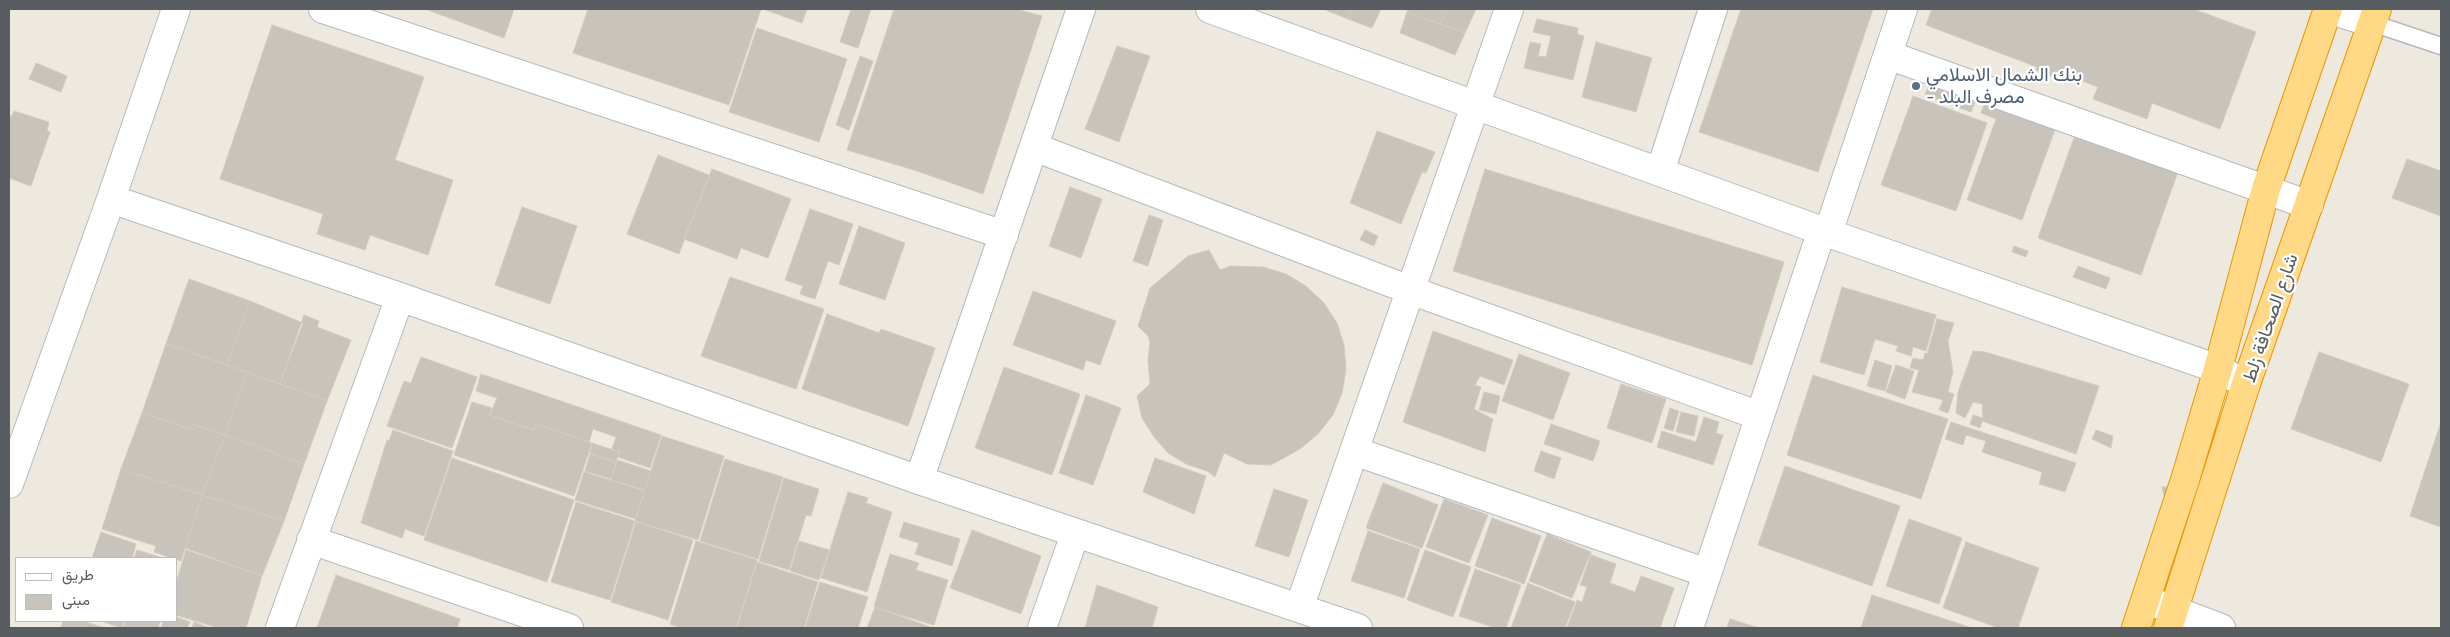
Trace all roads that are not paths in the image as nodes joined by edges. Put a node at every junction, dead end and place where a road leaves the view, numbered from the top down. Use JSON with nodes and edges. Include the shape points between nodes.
{"nodes":[{"id":1,"x":176,"y":9,"type":"edge"},
{"id":2,"x":323,"y":9,"type":"edge"},
{"id":3,"x":1082,"y":9,"type":"edge"},
{"id":4,"x":1210,"y":9,"type":"edge"},
{"id":5,"x":1509,"y":9,"type":"edge"},
{"id":6,"x":1712,"y":9,"type":"edge"},
{"id":7,"x":1903,"y":9,"type":"edge"},
{"id":8,"x":2327,"y":9,"type":"edge"},
{"id":9,"x":2374,"y":16,"type":"edge"},
{"id":10,"x":2441,"y":46,"type":"edge"},
{"id":11,"x":1888,"y":54,"type":"junction"},
{"id":12,"x":1475,"y":104,"type":"junction"},
{"id":13,"x":1034,"y":147,"type":"junction"},
{"id":14,"x":1660,"y":172,"type":"junction"},
{"id":15,"x":2266,"y":189,"type":"junction"},
{"id":16,"x":111,"y":199,"type":"junction"},
{"id":17,"x":2309,"y":205,"type":"junction"},
{"id":18,"x":1825,"y":231,"type":"junction"},
{"id":19,"x":1004,"y":235,"type":"junction"},
{"id":20,"x":1410,"y":290,"type":"junction"},
{"id":21,"x":400,"y":297,"type":"junction"},
{"id":22,"x":2218,"y":369,"type":"junction"},
{"id":23,"x":2246,"y":384,"type":"junction"},
{"id":24,"x":1760,"y":416,"type":"junction"},
{"id":25,"x":1354,"y":451,"type":"junction"},
{"id":26,"x":919,"y":480,"type":"junction"},
{"id":27,"x":9,"y":484,"type":"edge"},
{"id":28,"x":1075,"y":534,"type":"junction"},
{"id":29,"x":312,"y":540,"type":"junction"},
{"id":30,"x":1708,"y":573,"type":"junction"},
{"id":31,"x":2147,"y":600,"type":"junction"},
{"id":32,"x":1300,"y":608,"type":"junction"},
{"id":33,"x":2171,"y":620,"type":"edge"},
{"id":34,"x":280,"y":628,"type":"edge"},
{"id":35,"x":569,"y":628,"type":"edge"},
{"id":36,"x":1042,"y":628,"type":"edge"},
{"id":37,"x":1358,"y":628,"type":"edge"},
{"id":38,"x":1688,"y":628,"type":"edge"},
{"id":39,"x":2136,"y":628,"type":"edge"},
{"id":40,"x":2221,"y":628,"type":"edge"}],
"edges":[{"from":1,"to":16,"type":"street"},
{"from":2,"to":19,"type":"street"},
{"from":3,"to":13,"type":"street"},
{"from":4,"to":12,"type":"street"},
{"from":5,"to":12,"type":"street"},
{"from":6,"to":14,"type":"street"},
{"from":7,"to":11,"type":"street"},
{"from":8,"to":9,"type":"street"},
{"from":8,"to":15,"type":"highway","name":"شارع الصحافة زلط"},
{"from":9,"to":10,"type":"lane"},
{"from":9,"to":17,"type":"highway","name":"شارع الصحافة زلط"},
{"from":11,"to":15,"type":"street"},
{"from":11,"to":18,"type":"street"},
{"from":12,"to":14,"type":"street"},
{"from":12,"to":20,"type":"street"},
{"from":13,"to":19,"type":"street"},
{"from":13,"to":20,"type":"street"},
{"from":14,"to":18,"type":"street"},
{"from":15,"to":17,"type":"street"},
{"from":15,"to":22,"type":"highway","name":"شارع الصحافة زلط"},
{"from":16,"to":21,"type":"street"},
{"from":16,"to":27,"type":"street"},
{"from":17,"to":23,"type":"highway","name":"شارع الصحافة زلط"},
{"from":18,"to":22,"type":"street"},
{"from":18,"to":24,"type":"street"},
{"from":19,"to":26,"type":"street"},
{"from":20,"to":24,"type":"street"},
{"from":20,"to":25,"type":"street"},
{"from":21,"to":26,"type":"street"},
{"from":21,"to":29,"type":"street"},
{"from":22,"to":23,"type":"street"},
{"from":22,"to":31,"type":"highway","name":"شارع الصحافة زلط"},
{"from":23,"to":33,"type":"highway","name":"شارع الصحافة زلط"},
{"from":24,"to":30,"type":"street"},
{"from":25,"to":30,"type":"street"},
{"from":25,"to":32,"type":"street"},
{"from":26,"to":28,"type":"street"},
{"from":28,"to":32,"type":"street"},
{"from":28,"to":36,"type":"street"},
{"from":29,"to":34,"type":"street"},
{"from":29,"to":35,"type":"street"},
{"from":30,"to":38,"type":"street"},
{"from":31,"to":33,"type":"street"},
{"from":31,"to":39,"type":"highway","name":"شارع الصحافة زلط"},
{"from":32,"to":37,"type":"street"},
{"from":33,"to":40,"type":"street"}]}
